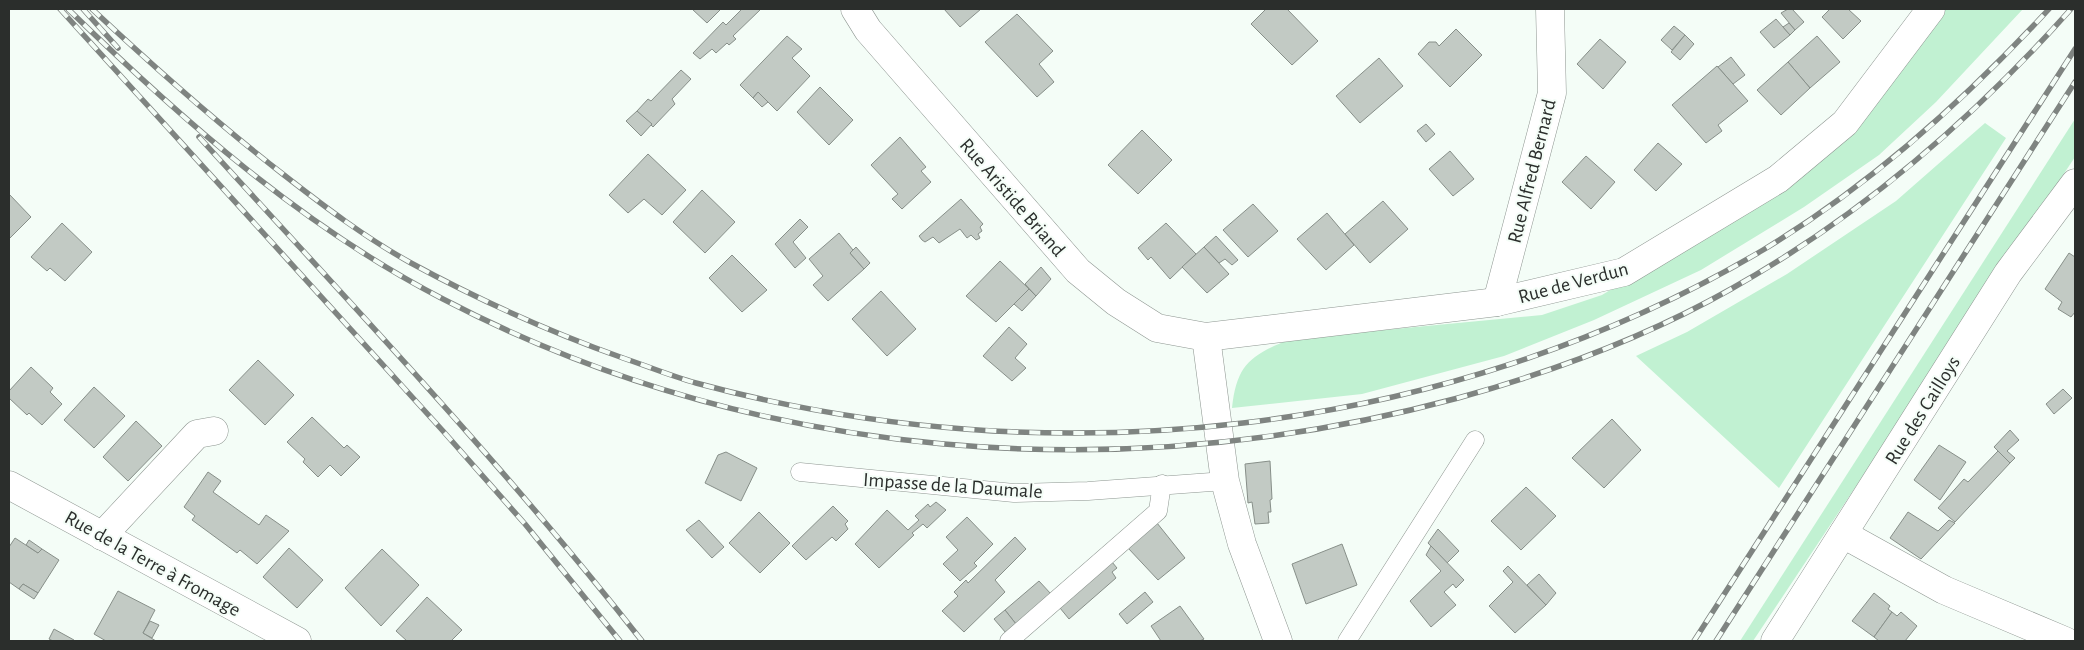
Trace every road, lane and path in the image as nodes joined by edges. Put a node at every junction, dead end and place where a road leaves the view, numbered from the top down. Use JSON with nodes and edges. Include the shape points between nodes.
{"nodes":[{"id":1,"x":855,"y":9,"type":"edge"},
{"id":2,"x":1550,"y":9,"type":"edge"},
{"id":3,"x":1931,"y":9,"type":"edge"},
{"id":4,"x":2075,"y":183,"type":"edge"},
{"id":5,"x":1498,"y":302,"type":"junction"},
{"id":6,"x":1206,"y":337,"type":"junction"},
{"id":7,"x":214,"y":431,"type":"dead end"},
{"id":8,"x":1475,"y":440,"type":"dead end"},
{"id":9,"x":800,"y":472,"type":"dead end"},
{"id":10,"x":1225,"y":481,"type":"junction"},
{"id":11,"x":1162,"y":484,"type":"junction"},
{"id":12,"x":9,"y":485,"type":"edge"},
{"id":13,"x":1843,"y":534,"type":"junction"},
{"id":14,"x":102,"y":536,"type":"junction"},
{"id":15,"x":1272,"y":638,"type":"edge"},
{"id":16,"x":297,"y":641,"type":"edge"},
{"id":17,"x":1009,"y":641,"type":"edge"},
{"id":18,"x":1348,"y":641,"type":"edge"},
{"id":19,"x":1775,"y":641,"type":"edge"},
{"id":20,"x":2065,"y":641,"type":"edge"}],
"edges":[{"from":1,"to":6,"type":"street","name":"Rue Aristide Briand","via":[[868,30],[1078,271],[1116,302],[1157,328]]},
{"from":2,"to":5,"type":"street","name":"Rue Alfred Bernard","via":[[1552,93]]},
{"from":3,"to":5,"type":"street","name":"Rue de Verdun","via":[[1845,123],[1778,179],[1624,272]]},
{"from":4,"to":13,"type":"street","name":"Rue des Cailloys","via":[[2008,273]]},
{"from":5,"to":6,"type":"street","name":"Rue de Verdun"},
{"from":6,"to":10,"type":"street"},
{"from":7,"to":14,"type":"street","via":[[197,434]]},
{"from":8,"to":18,"type":"lane"},
{"from":9,"to":11,"type":"lane","name":"Impasse de la Daumale","via":[[1014,493]]},
{"from":10,"to":11,"type":"lane","name":"Impasse de la Daumale"},
{"from":10,"to":15,"type":"street"},
{"from":11,"to":17,"type":"lane","via":[[1158,511]]},
{"from":12,"to":14,"type":"street","name":"Rue de la Terre à Fromage"},
{"from":13,"to":19,"type":"street","name":"Rue des Cailloys"},
{"from":13,"to":20,"type":"street","via":[[1944,590]]},
{"from":14,"to":16,"type":"street","name":"Rue de la Terre à Fromage"}]}
